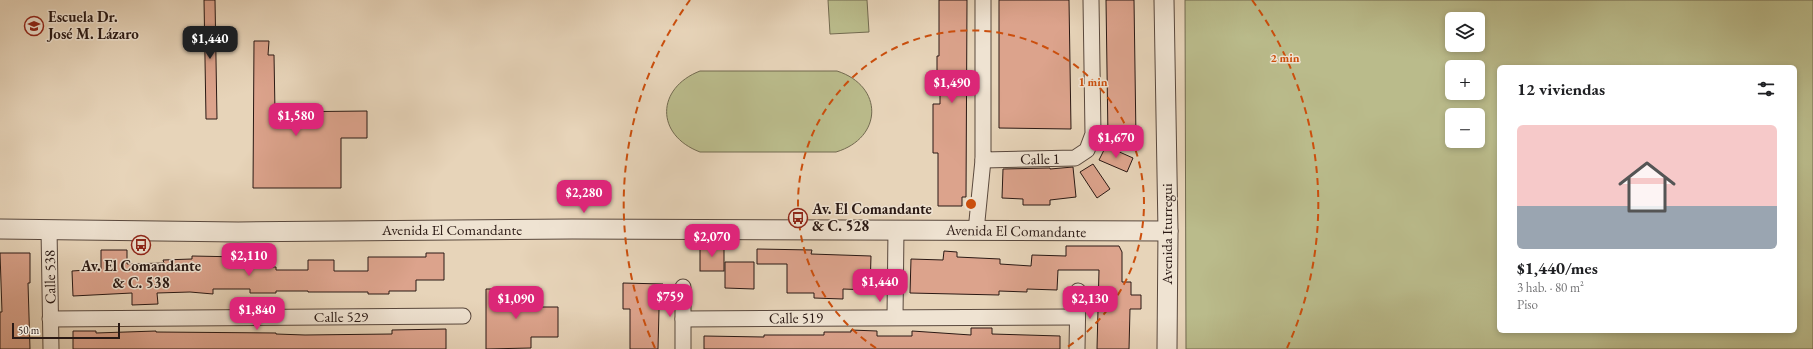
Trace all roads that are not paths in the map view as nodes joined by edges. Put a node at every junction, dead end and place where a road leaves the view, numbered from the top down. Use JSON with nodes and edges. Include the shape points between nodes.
{"nodes":[{"id":1,"x":983,"y":0,"type":"edge"},
{"id":2,"x":1091,"y":0,"type":"edge"},
{"id":3,"x":1164,"y":0,"type":"edge"},
{"id":4,"x":983,"y":160,"type":"junction"},
{"id":5,"x":0,"y":229,"type":"edge"},
{"id":6,"x":49,"y":229,"type":"junction"},
{"id":7,"x":896,"y":230,"type":"junction"},
{"id":8,"x":976,"y":231,"type":"junction"},
{"id":9,"x":1168,"y":231,"type":"junction"},
{"id":10,"x":683,"y":287,"type":"dead end"},
{"id":11,"x":1078,"y":291,"type":"dead end"},
{"id":12,"x":463,"y":316,"type":"dead end"},
{"id":13,"x":895,"y":317,"type":"junction"},
{"id":14,"x":1077,"y":317,"type":"junction"},
{"id":15,"x":50,"y":319,"type":"junction"},
{"id":16,"x":683,"y":319,"type":"junction"},
{"id":17,"x":51,"y":349,"type":"edge"},
{"id":18,"x":683,"y":349,"type":"edge"},
{"id":19,"x":1077,"y":349,"type":"edge"},
{"id":20,"x":1167,"y":349,"type":"edge"}],
"edges":[{"from":1,"to":4,"type":"street"},
{"from":2,"to":4,"type":"street","name":"Calle 1","via":[[1093,134],[1087,150],[1075,158]]},
{"from":3,"to":9,"type":"street","name":"Avenida Iturregui"},
{"from":4,"to":8,"type":"street"},
{"from":5,"to":6,"type":"street","name":"Avenida El Comandante"},
{"from":6,"to":7,"type":"street","name":"Avenida El Comandante","via":[[238,232]]},
{"from":6,"to":15,"type":"street","name":"Calle 538"},
{"from":7,"to":8,"type":"street","name":"Avenida El Comandante"},
{"from":7,"to":13,"type":"street"},
{"from":8,"to":9,"type":"street","name":"Avenida El Comandante"},
{"from":9,"to":20,"type":"street","name":"Avenida Iturregui"},
{"from":10,"to":16,"type":"street"},
{"from":11,"to":14,"type":"street"},
{"from":12,"to":15,"type":"street","name":"Calle 529"},
{"from":13,"to":14,"type":"street","name":"Calle 519"},
{"from":13,"to":16,"type":"street","name":"Calle 519"},
{"from":14,"to":19,"type":"street"},
{"from":15,"to":17,"type":"street","name":"Calle 538"},
{"from":16,"to":18,"type":"street"}]}
